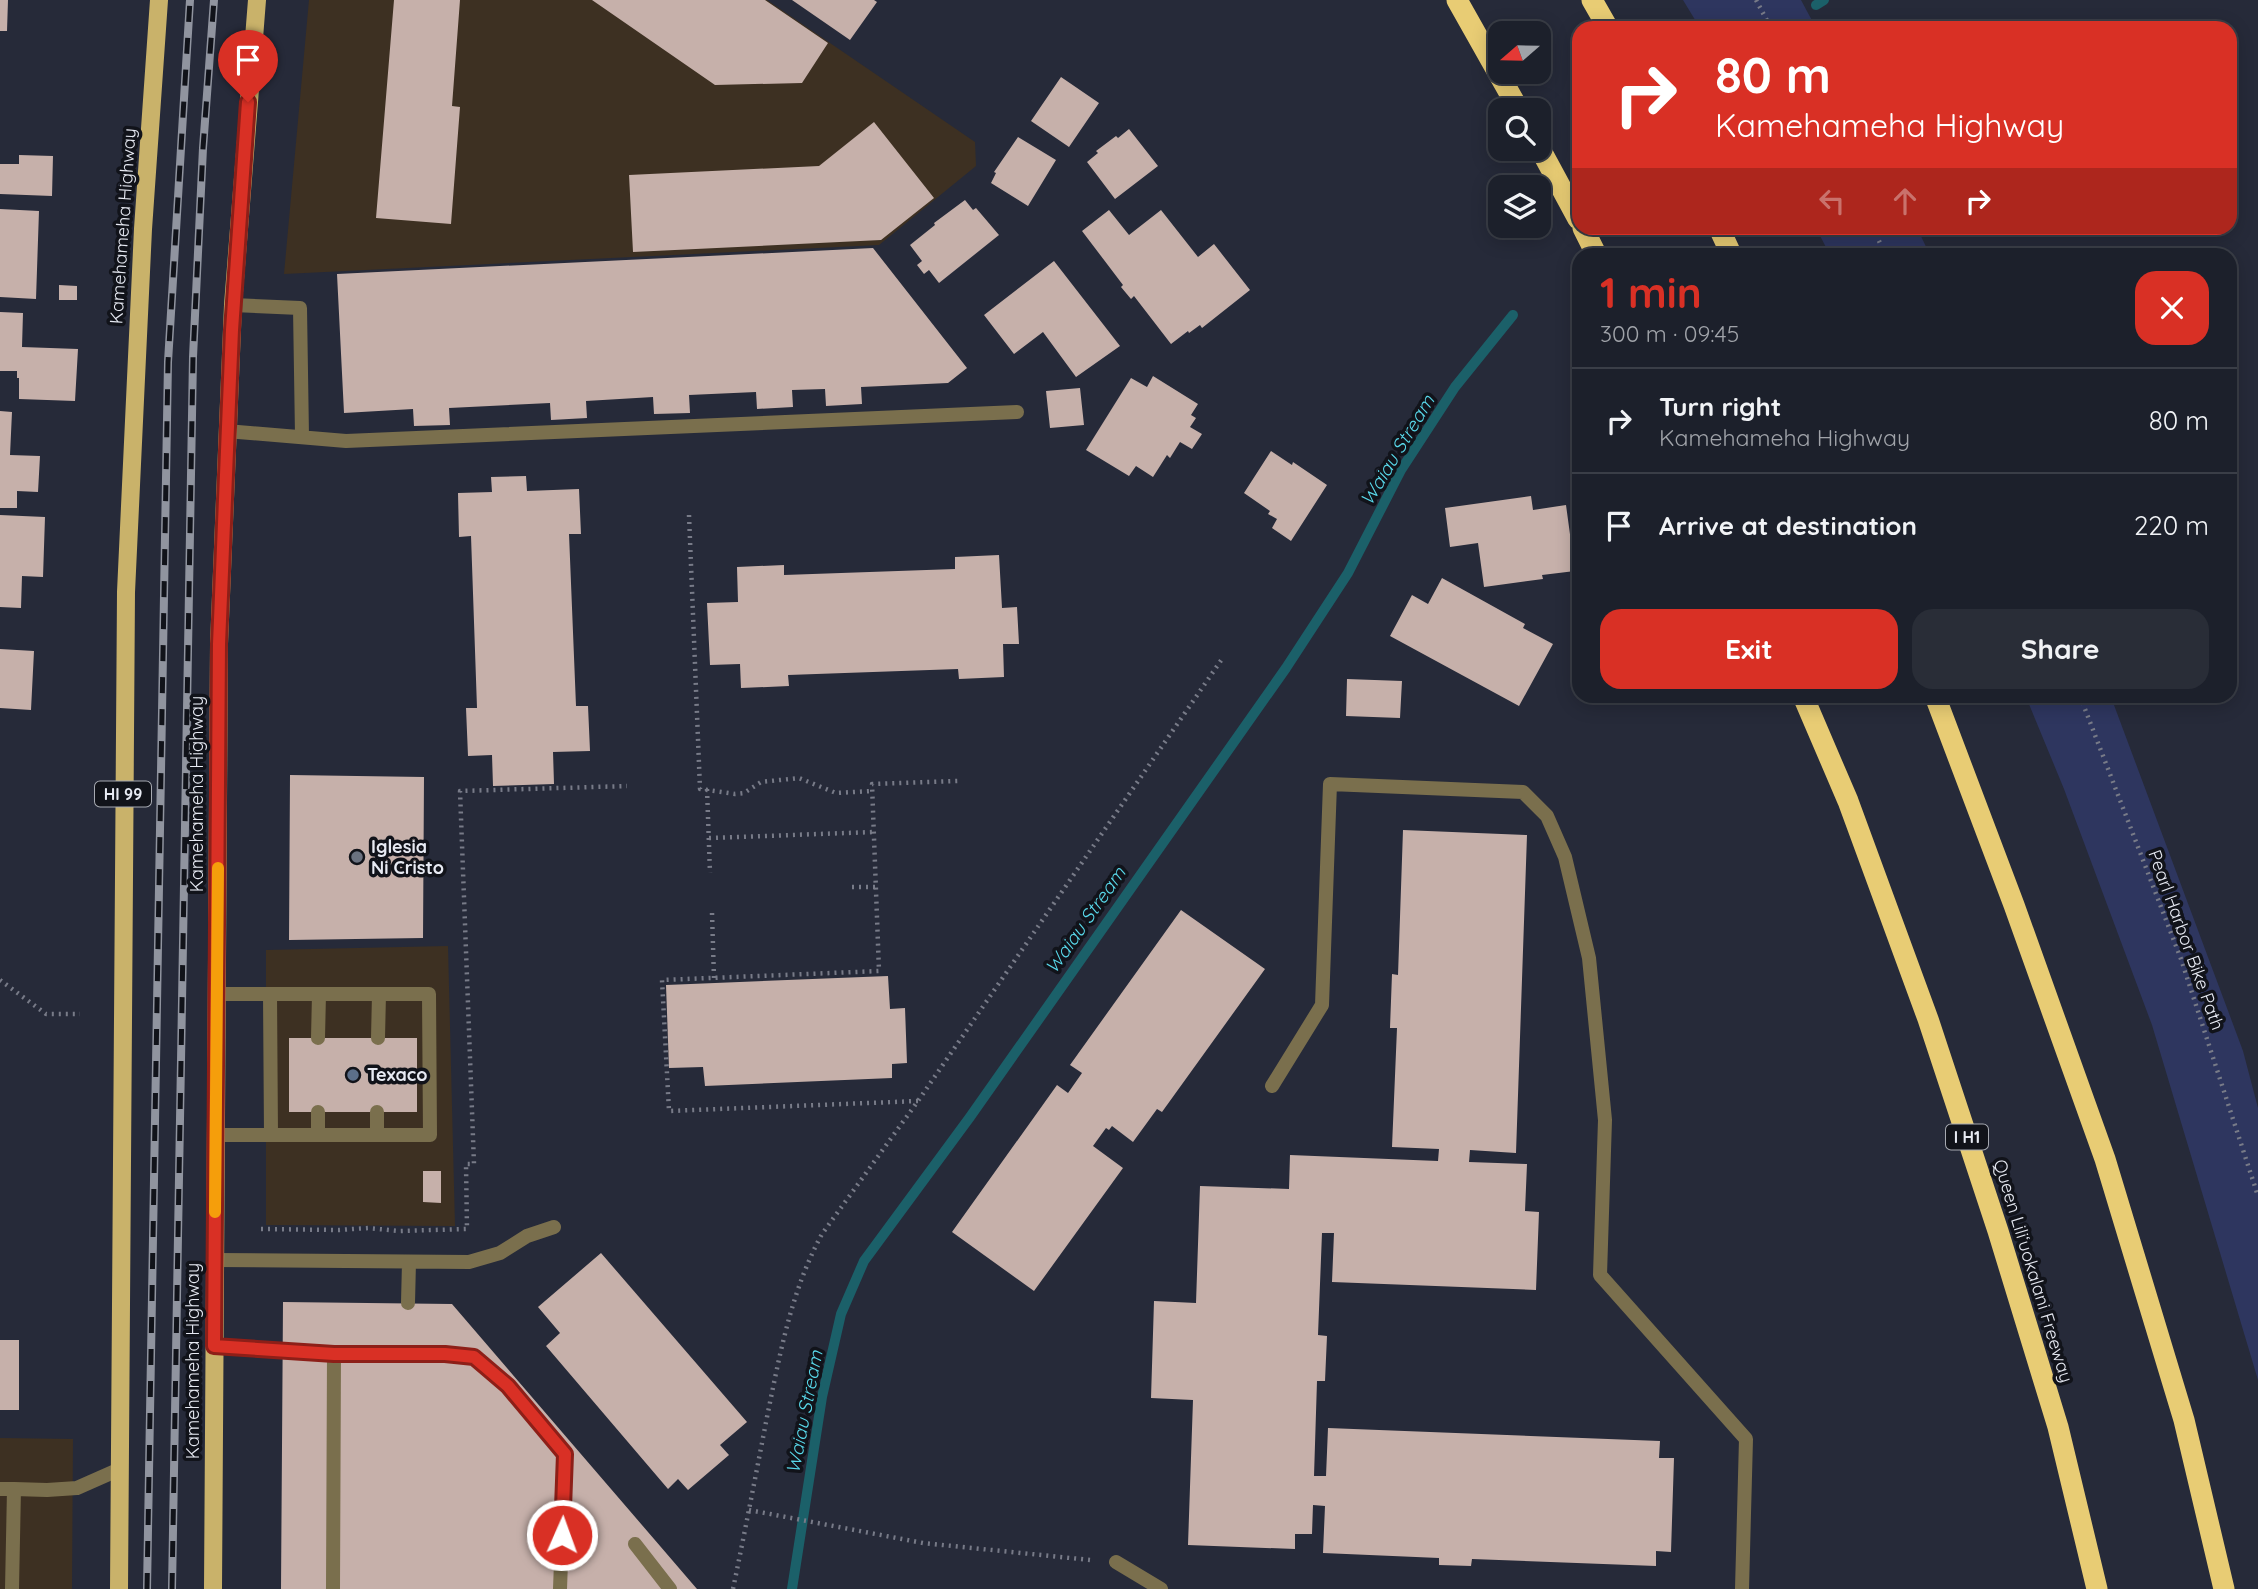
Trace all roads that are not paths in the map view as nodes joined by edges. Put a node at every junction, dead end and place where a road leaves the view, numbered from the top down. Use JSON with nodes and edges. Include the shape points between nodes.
{"nodes":[{"id":1,"x":159,"y":0,"type":"edge"},
{"id":2,"x":257,"y":0,"type":"edge"},
{"id":3,"x":1457,"y":0,"type":"edge"},
{"id":4,"x":1592,"y":0,"type":"edge"},
{"id":5,"x":1604,"y":21,"type":"edge"},
{"id":6,"x":1512,"y":98,"type":"edge"},
{"id":7,"x":1547,"y":161,"type":"edge"},
{"id":8,"x":1572,"y":208,"type":"edge"},
{"id":9,"x":233,"y":305,"type":"junction"},
{"id":10,"x":1017,"y":412,"type":"dead end"},
{"id":11,"x":226,"y":431,"type":"junction"},
{"id":12,"x":302,"y":436,"type":"junction"},
{"id":13,"x":1807,"y":703,"type":"edge"},
{"id":14,"x":1937,"y":703,"type":"edge"},
{"id":15,"x":217,"y":994,"type":"junction"},
{"id":16,"x":270,"y":994,"type":"junction"},
{"id":17,"x":318,"y":994,"type":"junction"},
{"id":18,"x":379,"y":994,"type":"junction"},
{"id":19,"x":318,"y":1038,"type":"dead end"},
{"id":20,"x":378,"y":1038,"type":"dead end"},
{"id":21,"x":1272,"y":1086,"type":"dead end"},
{"id":22,"x":318,"y":1112,"type":"dead end"},
{"id":23,"x":377,"y":1112,"type":"dead end"},
{"id":24,"x":216,"y":1135,"type":"junction"},
{"id":25,"x":271,"y":1135,"type":"junction"},
{"id":26,"x":318,"y":1135,"type":"junction"},
{"id":27,"x":377,"y":1135,"type":"junction"},
{"id":28,"x":554,"y":1227,"type":"dead end"},
{"id":29,"x":215,"y":1260,"type":"junction"},
{"id":30,"x":409,"y":1262,"type":"junction"},
{"id":31,"x":408,"y":1303,"type":"dead end"},
{"id":32,"x":214,"y":1346,"type":"junction"},
{"id":33,"x":334,"y":1354,"type":"junction"},
{"id":34,"x":120,"y":1469,"type":"junction"},
{"id":35,"x":7,"y":1489,"type":"edge"},
{"id":36,"x":635,"y":1544,"type":"dead end"},
{"id":37,"x":6,"y":1554,"type":"edge"},
{"id":38,"x":1115,"y":1562,"type":"road end"},
{"id":39,"x":12,"y":1589,"type":"edge"},
{"id":40,"x":119,"y":1589,"type":"edge"},
{"id":41,"x":213,"y":1589,"type":"edge"},
{"id":42,"x":333,"y":1589,"type":"edge"},
{"id":43,"x":560,"y":1589,"type":"edge"},
{"id":44,"x":670,"y":1589,"type":"edge"},
{"id":45,"x":1161,"y":1589,"type":"edge"},
{"id":46,"x":1742,"y":1589,"type":"edge"},
{"id":47,"x":2097,"y":1589,"type":"edge"},
{"id":48,"x":2224,"y":1589,"type":"edge"}],
"edges":[{"from":1,"to":34,"type":"main road","name":"Kamehameha Highway","number":"HI 99","via":[[126,592]]},
{"from":2,"to":9,"type":"main road","name":"Kamehameha Highway"},
{"from":3,"to":6,"type":"highway"},
{"from":4,"to":5,"type":"highway"},
{"from":7,"to":8,"type":"highway"},
{"from":9,"to":11,"type":"main road","name":"Kamehameha Highway"},
{"from":9,"to":12,"type":"lane","via":[[300,308]]},
{"from":10,"to":12,"type":"lane","via":[[346,441]]},
{"from":11,"to":12,"type":"lane"},
{"from":11,"to":15,"type":"main road","name":"Kamehameha Highway","via":[[219,644]]},
{"from":13,"to":47,"type":"highway","name":"Queen Liliʻuokalani Freeway","number":"I H1","via":[[1895,929],[1998,1231],[2058,1427]]},
{"from":14,"to":48,"type":"highway","via":[[2105,1159],[2184,1420]]},
{"from":15,"to":16,"type":"lane"},
{"from":15,"to":24,"type":"main road","name":"Kamehameha Highway"},
{"from":16,"to":17,"type":"lane"},
{"from":16,"to":25,"type":"lane"},
{"from":17,"to":18,"type":"lane"},
{"from":17,"to":19,"type":"lane"},
{"from":18,"to":20,"type":"lane"},
{"from":18,"to":27,"type":"lane","via":[[429,994],[430,1135]]},
{"from":21,"to":46,"type":"lane","via":[[1322,1005],[1330,784],[1523,792],[1547,816],[1565,857],[1589,958],[1605,1120],[1600,1275],[1746,1439]]},
{"from":22,"to":26,"type":"lane"},
{"from":23,"to":27,"type":"lane"},
{"from":24,"to":25,"type":"lane"},
{"from":24,"to":29,"type":"main road","name":"Kamehameha Highway"},
{"from":25,"to":26,"type":"lane"},
{"from":26,"to":27,"type":"lane"},
{"from":28,"to":30,"type":"lane","via":[[469,1262]]},
{"from":29,"to":30,"type":"lane"},
{"from":29,"to":32,"type":"main road","name":"Kamehameha Highway"},
{"from":30,"to":31,"type":"lane"},
{"from":32,"to":33,"type":"lane"},
{"from":32,"to":41,"type":"main road","name":"Kamehameha Highway"},
{"from":33,"to":42,"type":"lane"},
{"from":33,"to":43,"type":"lane","via":[[474,1357],[508,1386],[565,1454]]},
{"from":34,"to":35,"type":"lane","via":[[76,1488]]},
{"from":34,"to":40,"type":"main road","name":"Kamehameha Highway","number":"HI 99"},
{"from":35,"to":37,"type":"lane"},
{"from":36,"to":44,"type":"lane"},
{"from":37,"to":39,"type":"lane"},
{"from":38,"to":45,"type":"lane"}]}
